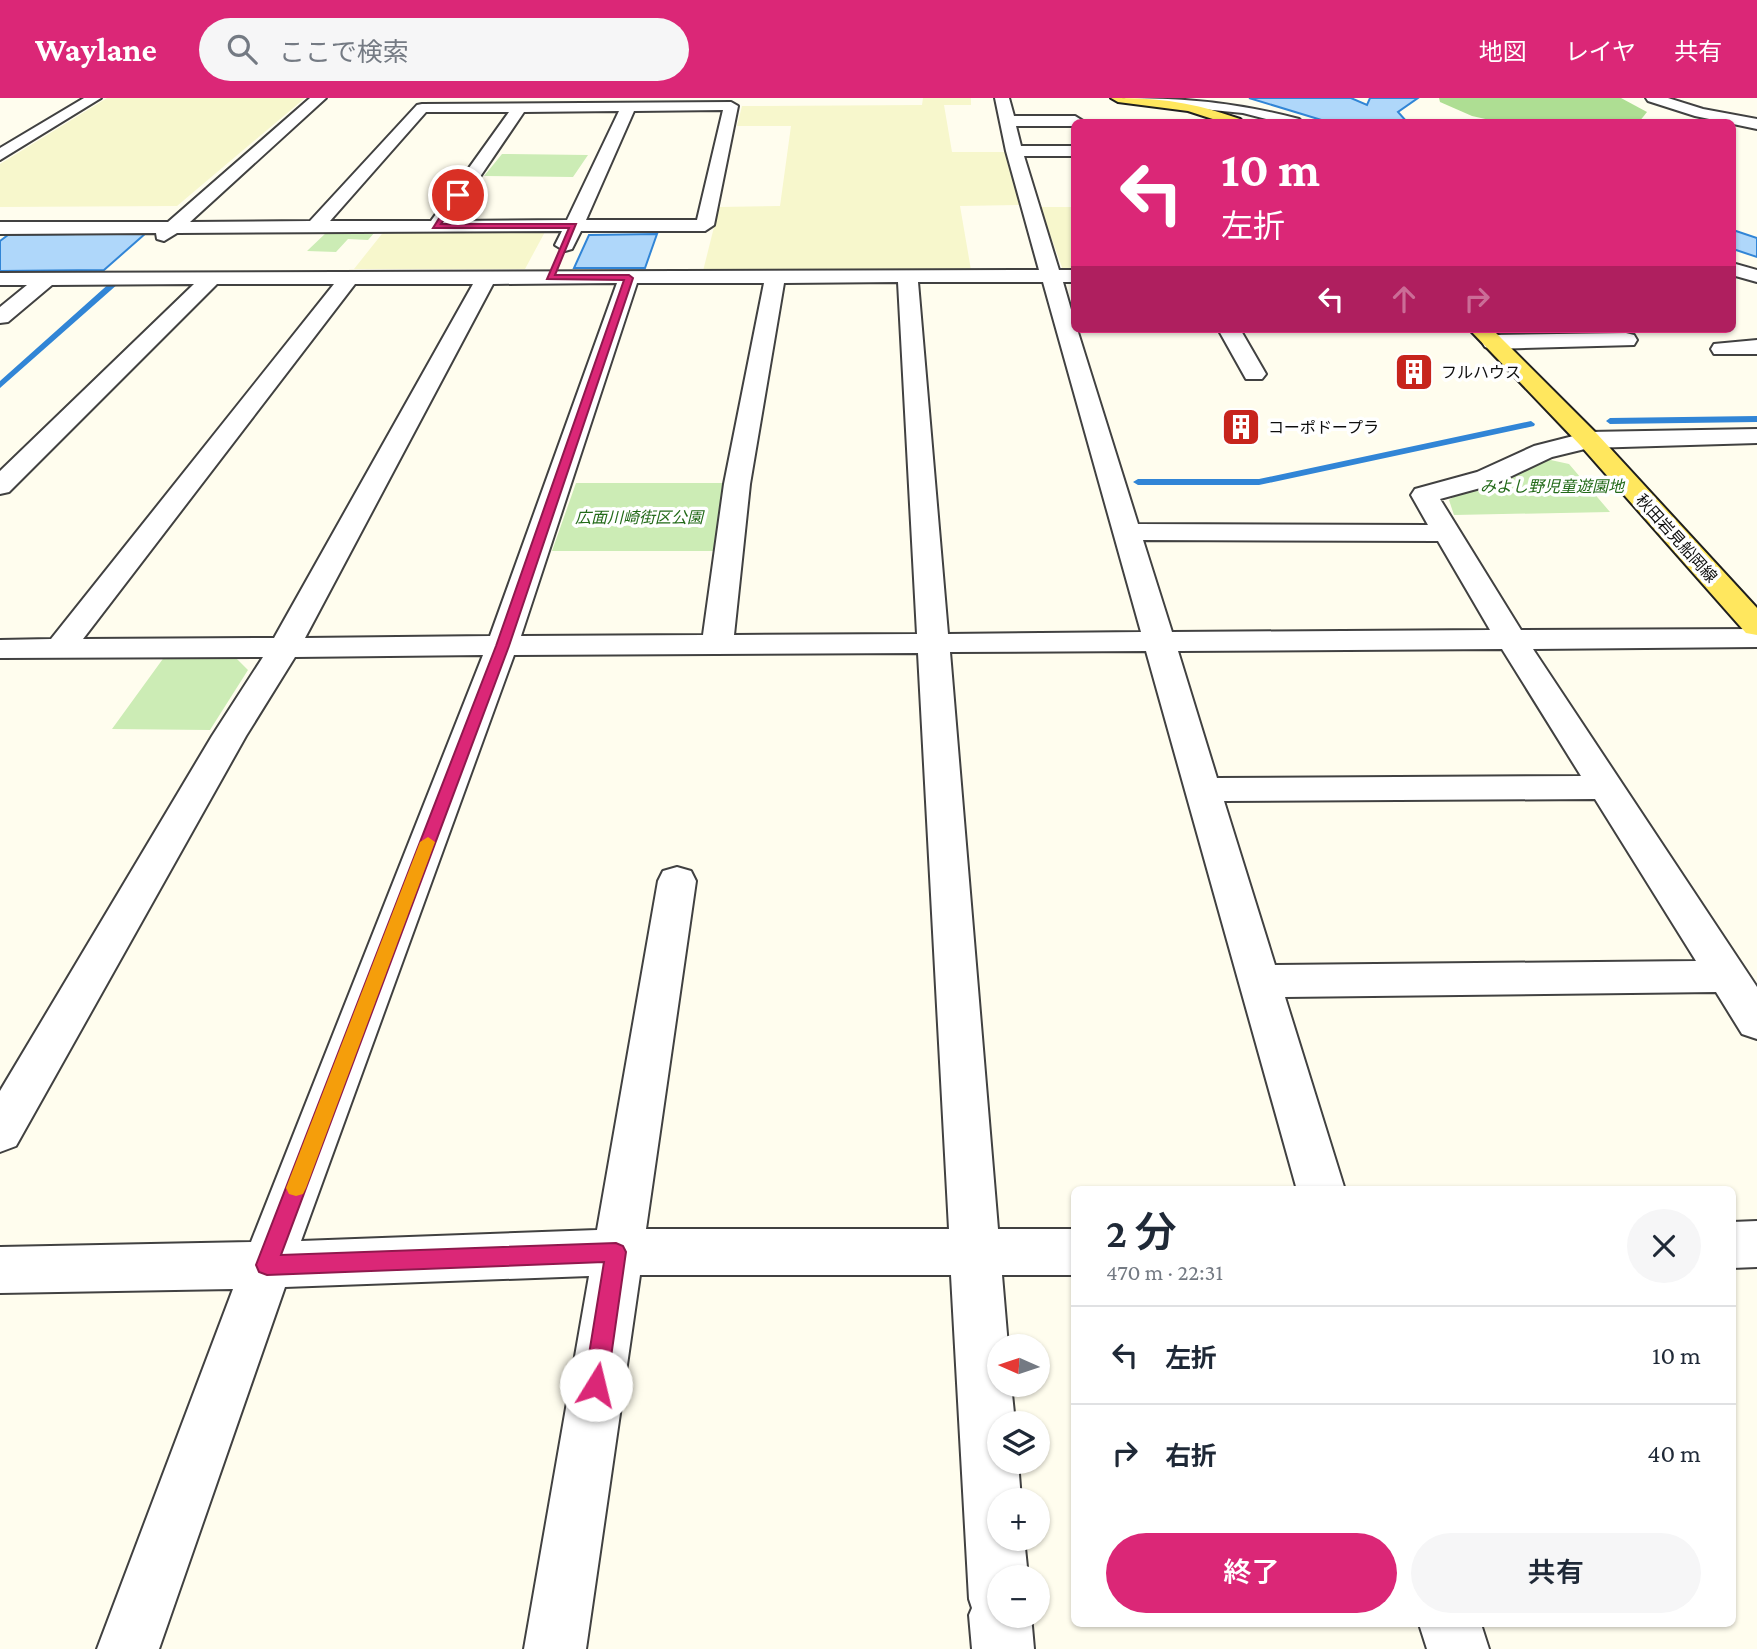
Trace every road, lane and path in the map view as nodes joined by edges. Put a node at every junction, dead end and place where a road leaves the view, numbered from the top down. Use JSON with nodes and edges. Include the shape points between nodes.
{"nodes":[{"id":1,"x":94,"y":98,"type":"edge"},
{"id":2,"x":319,"y":98,"type":"edge"},
{"id":3,"x":1118,"y":98,"type":"edge"},
{"id":4,"x":1653,"y":98,"type":"edge"},
{"id":5,"x":1140,"y":99,"type":"edge"},
{"id":6,"x":520,"y":107,"type":"junction"},
{"id":7,"x":628,"y":107,"type":"junction"},
{"id":8,"x":1682,"y":109,"type":"edge"},
{"id":9,"x":1071,"y":119,"type":"edge"},
{"id":10,"x":1226,"y":119,"type":"edge"},
{"id":11,"x":1285,"y":119,"type":"edge"},
{"id":12,"x":1732,"y":119,"type":"edge"},
{"id":13,"x":1736,"y":120,"type":"edge"},
{"id":14,"x":1008,"y":123,"type":"edge"},
{"id":15,"x":1757,"y":124,"type":"edge"},
{"id":16,"x":1071,"y":150,"type":"edge"},
{"id":17,"x":0,"y":155,"type":"edge"},
{"id":18,"x":573,"y":226,"type":"junction"},
{"id":19,"x":315,"y":227,"type":"junction"},
{"id":20,"x":436,"y":227,"type":"junction"},
{"id":21,"x":0,"y":228,"type":"edge"},
{"id":22,"x":172,"y":228,"type":"junction"},
{"id":23,"x":153,"y":245,"type":"dead end"},
{"id":24,"x":135,"y":262,"type":"dead end"},
{"id":25,"x":1736,"y":270,"type":"edge"},
{"id":26,"x":1063,"y":276,"type":"edge"},
{"id":27,"x":1757,"y":276,"type":"edge"},
{"id":28,"x":775,"y":277,"type":"junction"},
{"id":29,"x":908,"y":277,"type":"junction"},
{"id":30,"x":349,"y":278,"type":"junction"},
{"id":31,"x":486,"y":278,"type":"junction"},
{"id":32,"x":550,"y":278,"type":"junction"},
{"id":33,"x":629,"y":278,"type":"junction"},
{"id":34,"x":0,"y":279,"type":"edge"},
{"id":35,"x":47,"y":279,"type":"junction"},
{"id":36,"x":116,"y":279,"type":"junction"},
{"id":37,"x":211,"y":279,"type":"junction"},
{"id":38,"x":1757,"y":287,"type":"edge"},
{"id":39,"x":1736,"y":289,"type":"edge"},
{"id":40,"x":1071,"y":308,"type":"edge"},
{"id":41,"x":0,"y":317,"type":"edge"},
{"id":42,"x":1077,"y":333,"type":"edge"},
{"id":43,"x":1231,"y":333,"type":"edge"},
{"id":44,"x":1487,"y":336,"type":"edge"},
{"id":45,"x":1626,"y":340,"type":"dead end"},
{"id":46,"x":1757,"y":347,"type":"edge"},
{"id":47,"x":1722,"y":349,"type":"dead end"},
{"id":48,"x":1254,"y":374,"type":"dead end"},
{"id":49,"x":1757,"y":436,"type":"edge"},
{"id":50,"x":1589,"y":440,"type":"junction"},
{"id":51,"x":0,"y":486,"type":"edge"},
{"id":52,"x":1127,"y":532,"type":"junction"},
{"id":53,"x":1445,"y":533,"type":"junction"},
{"id":54,"x":1757,"y":626,"type":"edge"},
{"id":55,"x":1757,"y":638,"type":"edge"},
{"id":56,"x":1511,"y":639,"type":"junction"},
{"id":57,"x":1159,"y":642,"type":"junction"},
{"id":58,"x":933,"y":643,"type":"junction"},
{"id":59,"x":717,"y":644,"type":"junction"},
{"id":60,"x":502,"y":646,"type":"junction"},
{"id":61,"x":60,"y":648,"type":"junction"},
{"id":62,"x":284,"y":648,"type":"junction"},
{"id":63,"x":0,"y":649,"type":"edge"},
{"id":64,"x":1606,"y":787,"type":"junction"},
{"id":65,"x":1203,"y":790,"type":"junction"},
{"id":66,"x":677,"y":881,"type":"dead end"},
{"id":67,"x":1728,"y":976,"type":"junction"},
{"id":68,"x":1259,"y":981,"type":"junction"},
{"id":69,"x":1757,"y":1021,"type":"edge"},
{"id":70,"x":0,"y":1132,"type":"edge"},
{"id":71,"x":1320,"y":1186,"type":"edge"},
{"id":72,"x":1757,"y":1244,"type":"edge"},
{"id":73,"x":1736,"y":1245,"type":"edge"},
{"id":74,"x":616,"y":1252,"type":"junction"},
{"id":75,"x":975,"y":1252,"type":"junction"},
{"id":76,"x":1071,"y":1252,"type":"edge"},
{"id":77,"x":267,"y":1265,"type":"junction"},
{"id":78,"x":0,"y":1270,"type":"edge"},
{"id":79,"x":997,"y":1565,"type":"edge"},
{"id":80,"x":1451,"y":1627,"type":"edge"},
{"id":81,"x":1001,"y":1628,"type":"edge"},
{"id":82,"x":128,"y":1649,"type":"edge"},
{"id":83,"x":555,"y":1649,"type":"edge"},
{"id":84,"x":1003,"y":1649,"type":"edge"},
{"id":85,"x":1458,"y":1649,"type":"edge"}],
"edges":[{"from":1,"to":17,"type":"street"},
{"from":2,"to":22,"type":"street"},
{"from":3,"to":5,"type":"main road"},
{"from":4,"to":8,"type":"street"},
{"from":5,"to":10,"type":"main road","via":[[1190,107]]},
{"from":5,"to":11,"type":"street"},
{"from":6,"to":7,"type":"street"},
{"from":6,"to":19,"type":"street","via":[[422,108]]},
{"from":6,"to":20,"type":"street"},
{"from":7,"to":18,"type":"street"},
{"from":7,"to":18,"type":"street","via":[[731,106],[705,225]]},
{"from":8,"to":12,"type":"street"},
{"from":9,"to":14,"type":"street"},
{"from":13,"to":15,"type":"street"},
{"from":14,"to":16,"type":"street"},
{"from":14,"to":26,"type":"street"},
{"from":18,"to":20,"type":"street"},
{"from":18,"to":32,"type":"street"},
{"from":19,"to":20,"type":"street"},
{"from":19,"to":22,"type":"street"},
{"from":21,"to":22,"type":"street"},
{"from":22,"to":23,"type":"street"},
{"from":24,"to":36,"type":"street"},
{"from":25,"to":27,"type":"street"},
{"from":26,"to":29,"type":"street"},
{"from":26,"to":40,"type":"street"},
{"from":28,"to":29,"type":"street"},
{"from":28,"to":33,"type":"street"},
{"from":28,"to":59,"type":"street","via":[[737,484]]},
{"from":29,"to":58,"type":"street"},
{"from":30,"to":31,"type":"street"},
{"from":30,"to":37,"type":"street"},
{"from":30,"to":61,"type":"street"},
{"from":31,"to":32,"type":"street"},
{"from":31,"to":62,"type":"street"},
{"from":32,"to":33,"type":"street"},
{"from":33,"to":60,"type":"street"},
{"from":34,"to":35,"type":"street"},
{"from":35,"to":36,"type":"street"},
{"from":35,"to":41,"type":"street"},
{"from":36,"to":37,"type":"street"},
{"from":37,"to":51,"type":"street"},
{"from":38,"to":39,"type":"street"},
{"from":42,"to":52,"type":"street"},
{"from":43,"to":48,"type":"street"},
{"from":44,"to":45,"type":"street"},
{"from":44,"to":50,"type":"main road","name":"秋田岩見船岡線"},
{"from":46,"to":47,"type":"street"},
{"from":49,"to":50,"type":"street"},
{"from":50,"to":53,"type":"street","via":[[1543,451],[1486,478],[1424,495]]},
{"from":50,"to":54,"type":"main road","name":"秋田岩見船岡線"},
{"from":52,"to":53,"type":"street"},
{"from":52,"to":57,"type":"street"},
{"from":53,"to":56,"type":"street"},
{"from":55,"to":56,"type":"street"},
{"from":56,"to":57,"type":"street"},
{"from":56,"to":64,"type":"street"},
{"from":57,"to":58,"type":"street"},
{"from":57,"to":65,"type":"street"},
{"from":58,"to":59,"type":"street"},
{"from":58,"to":75,"type":"street"},
{"from":59,"to":60,"type":"street"},
{"from":60,"to":62,"type":"street"},
{"from":60,"to":77,"type":"street"},
{"from":61,"to":62,"type":"street"},
{"from":61,"to":63,"type":"street"},
{"from":62,"to":70,"type":"street"},
{"from":64,"to":65,"type":"street"},
{"from":64,"to":67,"type":"street"},
{"from":65,"to":68,"type":"street"},
{"from":66,"to":74,"type":"street"},
{"from":67,"to":68,"type":"street"},
{"from":67,"to":69,"type":"street"},
{"from":68,"to":71,"type":"street"},
{"from":72,"to":73,"type":"street"},
{"from":74,"to":75,"type":"street"},
{"from":74,"to":77,"type":"street"},
{"from":74,"to":83,"type":"street"},
{"from":75,"to":76,"type":"street"},
{"from":75,"to":79,"type":"street"},
{"from":77,"to":78,"type":"street"},
{"from":77,"to":82,"type":"street"},
{"from":80,"to":85,"type":"street"},
{"from":81,"to":84,"type":"street"}]}
